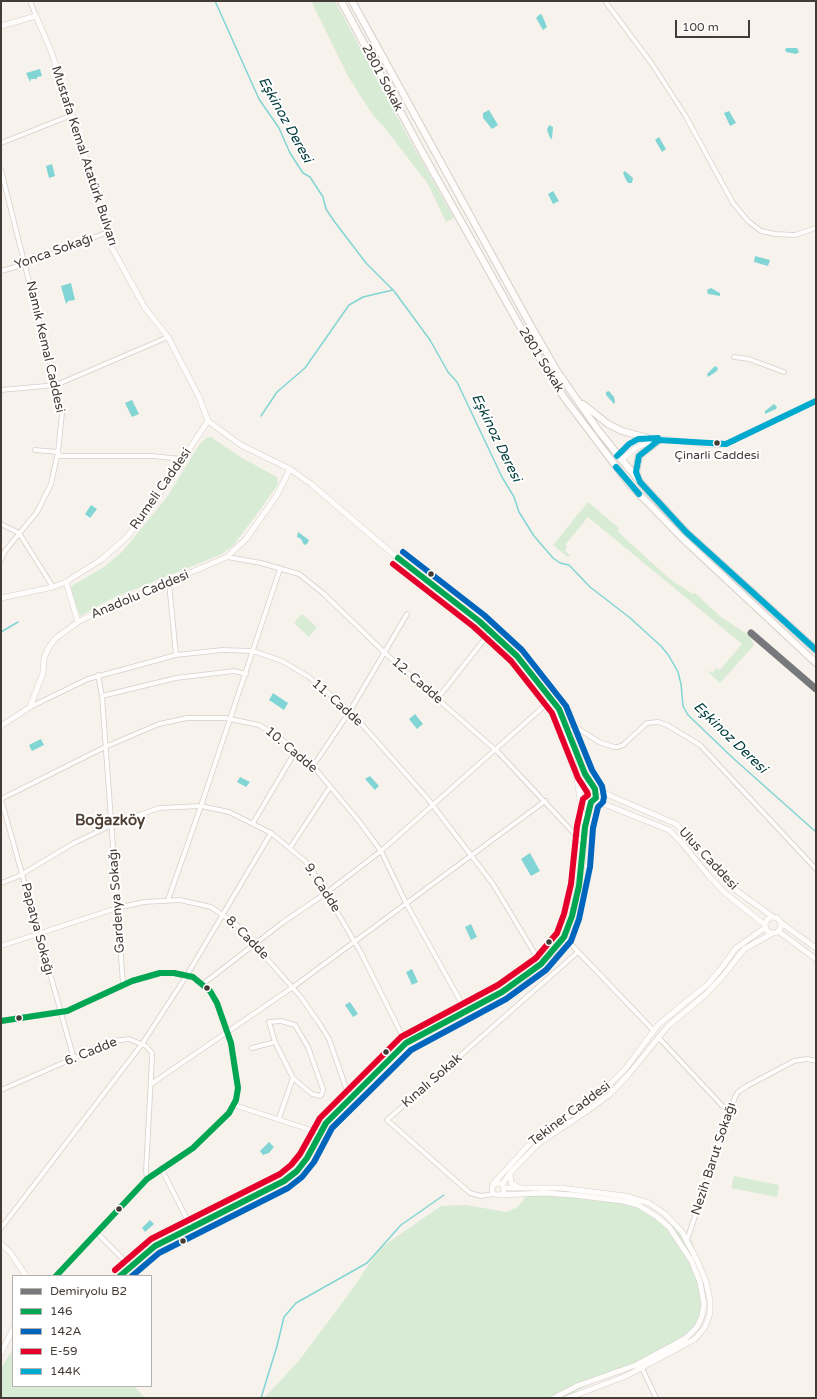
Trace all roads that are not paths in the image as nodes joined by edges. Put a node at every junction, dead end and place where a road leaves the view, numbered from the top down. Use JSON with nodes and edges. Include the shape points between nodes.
{"nodes":[{"id":1,"x":30,"y":1,"type":"edge"},
{"id":2,"x":341,"y":1,"type":"edge"},
{"id":3,"x":352,"y":1,"type":"edge"},
{"id":4,"x":605,"y":1,"type":"edge"},
{"id":5,"x":36,"y":16,"type":"junction"},
{"id":6,"x":1,"y":26,"type":"edge"},
{"id":7,"x":72,"y":115,"type":"junction"},
{"id":8,"x":1,"y":142,"type":"edge"},
{"id":9,"x":1,"y":170,"type":"edge"},
{"id":10,"x":816,"y":228,"type":"edge"},
{"id":11,"x":108,"y":232,"type":"junction"},
{"id":12,"x":26,"y":264,"type":"junction"},
{"id":13,"x":1,"y":271,"type":"edge"},
{"id":14,"x":168,"y":337,"type":"junction"},
{"id":15,"x":734,"y":357,"type":"dead end"},
{"id":16,"x":784,"y":372,"type":"dead end"},
{"id":17,"x":56,"y":385,"type":"junction"},
{"id":18,"x":1,"y":390,"type":"edge"},
{"id":19,"x":563,"y":396,"type":"junction"},
{"id":20,"x":575,"y":397,"type":"junction"},
{"id":21,"x":816,"y":401,"type":"edge"},
{"id":22,"x":208,"y":421,"type":"junction"},
{"id":23,"x":648,"y":438,"type":"junction"},
{"id":24,"x":662,"y":439,"type":"junction"},
{"id":25,"x":35,"y":450,"type":"dead end"},
{"id":26,"x":58,"y":452,"type":"junction"},
{"id":27,"x":618,"y":458,"type":"junction"},
{"id":28,"x":182,"y":459,"type":"junction"},
{"id":29,"x":616,"y":467,"type":"junction"},
{"id":30,"x":290,"y":469,"type":"junction"},
{"id":31,"x":640,"y":482,"type":"junction"},
{"id":32,"x":1,"y":524,"type":"edge"},
{"id":33,"x":19,"y":533,"type":"junction"},
{"id":34,"x":3,"y":552,"type":"edge"},
{"id":35,"x":227,"y":557,"type":"junction"},
{"id":36,"x":1,"y":560,"type":"edge"},
{"id":37,"x":280,"y":569,"type":"junction"},
{"id":38,"x":66,"y":582,"type":"junction"},
{"id":39,"x":169,"y":583,"type":"junction"},
{"id":40,"x":53,"y":587,"type":"junction"},
{"id":41,"x":1,"y":598,"type":"edge"},
{"id":42,"x":407,"y":614,"type":"dead end"},
{"id":43,"x":78,"y":622,"type":"junction"},
{"id":44,"x":491,"y":631,"type":"junction"},
{"id":45,"x":816,"y":650,"type":"edge"},
{"id":46,"x":254,"y":651,"type":"junction"},
{"id":47,"x":385,"y":652,"type":"junction"},
{"id":48,"x":176,"y":655,"type":"junction"},
{"id":49,"x":816,"y":662,"type":"edge"},
{"id":50,"x":246,"y":674,"type":"junction"},
{"id":51,"x":98,"y":675,"type":"junction"},
{"id":52,"x":102,"y":696,"type":"junction"},
{"id":53,"x":437,"y":698,"type":"junction"},
{"id":54,"x":551,"y":700,"type":"junction"},
{"id":55,"x":30,"y":707,"type":"junction"},
{"id":56,"x":350,"y":711,"type":"junction"},
{"id":57,"x":231,"y":718,"type":"junction"},
{"id":58,"x":1,"y":726,"type":"edge"},
{"id":59,"x":567,"y":733,"type":"junction"},
{"id":60,"x":105,"y":747,"type":"junction"},
{"id":61,"x":496,"y":750,"type":"junction"},
{"id":62,"x":296,"y":752,"type":"junction"},
{"id":63,"x":313,"y":766,"type":"junction"},
{"id":64,"x":330,"y":786,"type":"junction"},
{"id":65,"x":594,"y":788,"type":"junction"},
{"id":66,"x":579,"y":795,"type":"junction"},
{"id":67,"x":1,"y":799,"type":"edge"},
{"id":68,"x":593,"y":801,"type":"junction"},
{"id":69,"x":545,"y":802,"type":"junction"},
{"id":70,"x":201,"y":806,"type":"junction"},
{"id":71,"x":433,"y":806,"type":"junction"},
{"id":72,"x":253,"y":823,"type":"junction"},
{"id":73,"x":111,"y":826,"type":"junction"},
{"id":74,"x":585,"y":827,"type":"junction"},
{"id":75,"x":272,"y":833,"type":"junction"},
{"id":76,"x":584,"y":844,"type":"junction"},
{"id":77,"x":290,"y":848,"type":"junction"},
{"id":78,"x":381,"y":851,"type":"junction"},
{"id":79,"x":471,"y":856,"type":"junction"},
{"id":80,"x":816,"y":869,"type":"edge"},
{"id":81,"x":22,"y":874,"type":"junction"},
{"id":82,"x":1,"y":883,"type":"edge"},
{"id":83,"x":326,"y":892,"type":"junction"},
{"id":84,"x":168,"y":900,"type":"junction"},
{"id":85,"x":407,"y":905,"type":"junction"},
{"id":86,"x":117,"y":908,"type":"junction"},
{"id":87,"x":223,"y":914,"type":"junction"},
{"id":88,"x":773,"y":918,"type":"junction"},
{"id":89,"x":780,"y":922,"type":"junction"},
{"id":90,"x":766,"y":926,"type":"junction"},
{"id":91,"x":776,"y":932,"type":"junction"},
{"id":92,"x":38,"y":933,"type":"junction"},
{"id":93,"x":564,"y":937,"type":"junction"},
{"id":94,"x":354,"y":941,"type":"junction"},
{"id":95,"x":255,"y":944,"type":"junction"},
{"id":96,"x":1,"y":946,"type":"edge"},
{"id":97,"x":816,"y":948,"type":"edge"},
{"id":98,"x":578,"y":952,"type":"junction"},
{"id":99,"x":816,"y":959,"type":"edge"},
{"id":100,"x":541,"y":964,"type":"junction"},
{"id":101,"x":187,"y":975,"type":"junction"},
{"id":102,"x":123,"y":984,"type":"junction"},
{"id":103,"x":203,"y":984,"type":"junction"},
{"id":104,"x":293,"y":987,"type":"junction"},
{"id":105,"x":466,"y":1012,"type":"junction"},
{"id":106,"x":60,"y":1013,"type":"junction"},
{"id":107,"x":1,"y":1021,"type":"edge"},
{"id":108,"x":654,"y":1031,"type":"junction"},
{"id":109,"x":227,"y":1032,"type":"junction"},
{"id":110,"x":658,"y":1037,"type":"junction"},
{"id":111,"x":275,"y":1042,"type":"junction"},
{"id":112,"x":406,"y":1043,"type":"junction"},
{"id":113,"x":142,"y":1044,"type":"junction"},
{"id":114,"x":252,"y":1048,"type":"dead end"},
{"id":115,"x":74,"y":1059,"type":"junction"},
{"id":116,"x":816,"y":1061,"type":"edge"},
{"id":117,"x":293,"y":1078,"type":"junction"},
{"id":118,"x":151,"y":1084,"type":"junction"},
{"id":119,"x":1,"y":1090,"type":"edge"},
{"id":120,"x":352,"y":1097,"type":"junction"},
{"id":121,"x":234,"y":1105,"type":"junction"},
{"id":122,"x":729,"y":1113,"type":"junction"},
{"id":123,"x":279,"y":1118,"type":"junction"},
{"id":124,"x":320,"y":1133,"type":"junction"},
{"id":125,"x":161,"y":1168,"type":"junction"},
{"id":126,"x":510,"y":1173,"type":"junction"},
{"id":127,"x":147,"y":1178,"type":"junction"},
{"id":128,"x":493,"y":1184,"type":"junction"},
{"id":129,"x":503,"y":1186,"type":"junction"},
{"id":130,"x":519,"y":1187,"type":"junction"},
{"id":131,"x":497,"y":1194,"type":"junction"},
{"id":132,"x":191,"y":1227,"type":"junction"},
{"id":133,"x":1,"y":1228,"type":"edge"},
{"id":134,"x":97,"y":1233,"type":"junction"},
{"id":135,"x":687,"y":1240,"type":"junction"},
{"id":136,"x":1,"y":1244,"type":"edge"},
{"id":137,"x":683,"y":1247,"type":"junction"},
{"id":138,"x":130,"y":1266,"type":"junction"},
{"id":139,"x":25,"y":1275,"type":"edge"},
{"id":140,"x":57,"y":1275,"type":"edge"},
{"id":141,"x":121,"y":1275,"type":"edge"},
{"id":142,"x":12,"y":1331,"type":"edge"},
{"id":143,"x":12,"y":1335,"type":"edge"},
{"id":144,"x":7,"y":1342,"type":"junction"},
{"id":145,"x":1,"y":1353,"type":"edge"},
{"id":146,"x":643,"y":1364,"type":"junction"},
{"id":147,"x":554,"y":1398,"type":"edge"},
{"id":148,"x":568,"y":1398,"type":"edge"},
{"id":149,"x":656,"y":1398,"type":"edge"}],
"edges":[{"from":1,"to":5,"type":"street","name":"Mustafa Kemal Atatürk Bulvarı"},
{"from":2,"to":19,"type":"main road","name":"2801 Sokak","via":[[526,338]]},
{"from":3,"to":20,"type":"main road","name":"2801 Sokak","via":[[531,326]]},
{"from":4,"to":10,"type":"street","via":[[652,64],[685,115],[733,203],[748,222],[761,231],[775,234],[795,235]]},
{"from":5,"to":6,"type":"street"},
{"from":5,"to":7,"type":"street","name":"Mustafa Kemal Atatürk Bulvarı","via":[[51,51]]},
{"from":7,"to":8,"type":"street"},
{"from":7,"to":11,"type":"street","name":"Mustafa Kemal Atatürk Bulvarı"},
{"from":9,"to":12,"type":"street","name":"Namık Kemal Caddesi"},
{"from":11,"to":12,"type":"street","name":"Yonca Sokağı"},
{"from":11,"to":14,"type":"street","name":"Mustafa Kemal Atatürk Bulvarı","via":[[111,246],[145,308]]},
{"from":12,"to":13,"type":"street","name":"Yonca Sokağı"},
{"from":12,"to":17,"type":"street","name":"Namık Kemal Caddesi"},
{"from":14,"to":17,"type":"street"},
{"from":14,"to":22,"type":"street","name":"Mustafa Kemal Atatürk Bulvarı","via":[[199,397]]},
{"from":15,"to":16,"type":"street","via":[[749,359]]},
{"from":17,"to":18,"type":"street"},
{"from":17,"to":26,"type":"street","name":"Namık Kemal Caddesi","via":[[62,413]]},
{"from":19,"to":27,"type":"main road"},
{"from":19,"to":29,"type":"main road","name":"2801 Sokak"},
{"from":20,"to":23,"type":"main road","via":[[608,424]]},
{"from":20,"to":27,"type":"main road","name":"2801 Sokak"},
{"from":21,"to":24,"type":"street","via":[[726,444]]},
{"from":22,"to":28,"type":"street","name":"Rumeli Caddesi"},
{"from":22,"to":30,"type":"street","via":[[241,445]]},
{"from":23,"to":24,"type":"street"},
{"from":23,"to":27,"type":"street","via":[[633,441]]},
{"from":24,"to":27,"type":"street","via":[[637,447]]},
{"from":24,"to":31,"type":"main road","via":[[639,456],[636,472]]},
{"from":25,"to":26,"type":"street"},
{"from":26,"to":28,"type":"street","via":[[60,456],[152,456]]},
{"from":26,"to":33,"type":"street","name":"Namık Kemal Caddesi","via":[[51,484],[37,512]]},
{"from":27,"to":29,"type":"main road"},
{"from":27,"to":31,"type":"main road","name":"2801 Sokak"},
{"from":28,"to":38,"type":"street","name":"Rumeli Caddesi","via":[[127,537],[102,559]]},
{"from":29,"to":49,"type":"main road","name":"2801 Sokak","via":[[681,537]]},
{"from":30,"to":35,"type":"street","name":"Anadolu Caddesi","via":[[277,495],[246,539]]},
{"from":30,"to":44,"type":"street"},
{"from":31,"to":45,"type":"main road","name":"2801 Sokak","via":[[686,532]]},
{"from":32,"to":33,"type":"street"},
{"from":33,"to":34,"type":"street","name":"Namık Kemal Caddesi"},
{"from":33,"to":40,"type":"street"},
{"from":34,"to":36,"type":"street","name":"Namık Kemal Caddesi"},
{"from":35,"to":37,"type":"street","name":"12. Cadde"},
{"from":35,"to":39,"type":"street","name":"Anadolu Caddesi"},
{"from":37,"to":46,"type":"street"},
{"from":37,"to":47,"type":"street","name":"12. Cadde","via":[[299,574]]},
{"from":38,"to":40,"type":"street","name":"Rumeli Caddesi"},
{"from":38,"to":43,"type":"street"},
{"from":39,"to":43,"type":"street","name":"Anadolu Caddesi"},
{"from":39,"to":48,"type":"street"},
{"from":40,"to":41,"type":"street","name":"Rumeli Caddesi"},
{"from":42,"to":47,"type":"street"},
{"from":43,"to":55,"type":"street","name":"Anadolu Caddesi","via":[[48,647],[43,673]]},
{"from":44,"to":53,"type":"street"},
{"from":44,"to":54,"type":"street","via":[[517,656]]},
{"from":46,"to":48,"type":"street","name":"11. Cadde","via":[[222,650]]},
{"from":46,"to":50,"type":"street"},
{"from":46,"to":56,"type":"street","name":"11. Cadde","via":[[269,655],[296,669],[333,695]]},
{"from":47,"to":53,"type":"street","name":"12. Cadde"},
{"from":47,"to":56,"type":"street"},
{"from":48,"to":51,"type":"street","name":"11. Cadde"},
{"from":50,"to":52,"type":"street","via":[[234,671],[176,678]]},
{"from":50,"to":57,"type":"street"},
{"from":51,"to":52,"type":"street","name":"Gardenya Sokağı"},
{"from":51,"to":55,"type":"street","name":"11. Cadde","via":[[59,691]]},
{"from":52,"to":60,"type":"street","name":"Gardenya Sokağı"},
{"from":53,"to":61,"type":"street","name":"12. Cadde"},
{"from":54,"to":59,"type":"street","via":[[554,711]]},
{"from":54,"to":61,"type":"street"},
{"from":55,"to":58,"type":"street"},
{"from":56,"to":63,"type":"street"},
{"from":56,"to":71,"type":"street","name":"11. Cadde"},
{"from":57,"to":60,"type":"street","name":"10. Cadde","via":[[187,718],[159,724]]},
{"from":57,"to":62,"type":"street","name":"10. Cadde","via":[[259,725]]},
{"from":57,"to":70,"type":"street"},
{"from":59,"to":65,"type":"street"},
{"from":59,"to":66,"type":"street"},
{"from":59,"to":80,"type":"street","via":[[574,728],[579,729],[599,742],[618,747],[652,721],[667,725],[689,737],[721,766]]},
{"from":60,"to":67,"type":"street","name":"10. Cadde"},
{"from":60,"to":73,"type":"street","name":"Gardenya Sokağı"},
{"from":61,"to":69,"type":"street","name":"12. Cadde"},
{"from":61,"to":71,"type":"street"},
{"from":62,"to":63,"type":"street","name":"10. Cadde"},
{"from":62,"to":72,"type":"street"},
{"from":63,"to":64,"type":"street","name":"10. Cadde"},
{"from":64,"to":77,"type":"street"},
{"from":64,"to":78,"type":"street","name":"10. Cadde"},
{"from":65,"to":66,"type":"street","via":[[585,785]]},
{"from":65,"to":68,"type":"street","via":[[596,795]]},
{"from":65,"to":88,"type":"street","name":"Ulus Caddesi","via":[[676,824],[728,883]]},
{"from":66,"to":68,"type":"street","via":[[586,802]]},
{"from":66,"to":74,"type":"street"},
{"from":67,"to":81,"type":"street","name":"Papatya Sokağı"},
{"from":68,"to":74,"type":"street"},
{"from":68,"to":90,"type":"street","name":"Ulus Caddesi","via":[[669,830],[725,893]]},
{"from":69,"to":76,"type":"street","name":"12. Cadde"},
{"from":69,"to":79,"type":"street"},
{"from":70,"to":72,"type":"street","name":"9. Cadde","via":[[229,812]]},
{"from":70,"to":73,"type":"street","name":"9. Cadde","via":[[159,808]]},
{"from":70,"to":84,"type":"street"},
{"from":71,"to":78,"type":"street"},
{"from":71,"to":79,"type":"street","name":"11. Cadde"},
{"from":72,"to":75,"type":"street","name":"9. Cadde"},
{"from":73,"to":81,"type":"street","name":"9. Cadde","via":[[74,843]]},
{"from":73,"to":86,"type":"street","name":"Gardenya Sokağı"},
{"from":74,"to":76,"type":"street"},
{"from":75,"to":77,"type":"street","name":"9. Cadde"},
{"from":75,"to":87,"type":"street"},
{"from":76,"to":93,"type":"street","via":[[579,886]]},
{"from":77,"to":83,"type":"street","name":"9. Cadde","via":[[305,861]]},
{"from":78,"to":83,"type":"street"},
{"from":78,"to":85,"type":"street","name":"10. Cadde"},
{"from":79,"to":85,"type":"street"},
{"from":79,"to":100,"type":"street","name":"11. Cadde","via":[[493,884]]},
{"from":81,"to":82,"type":"street","name":"9. Cadde"},
{"from":81,"to":92,"type":"street","name":"Papatya Sokağı"},
{"from":83,"to":94,"type":"street","name":"9. Cadde"},
{"from":83,"to":95,"type":"street"},
{"from":84,"to":86,"type":"street","name":"8. Cadde"},
{"from":84,"to":87,"type":"street","name":"8. Cadde","via":[[202,904]]},
{"from":85,"to":94,"type":"street"},
{"from":85,"to":105,"type":"street","name":"10. Cadde"},
{"from":86,"to":92,"type":"street","name":"8. Cadde"},
{"from":86,"to":102,"type":"street","name":"Gardenya Sokağı"},
{"from":87,"to":95,"type":"street","name":"8. Cadde"},
{"from":87,"to":101,"type":"street"},
{"from":88,"to":89,"type":"street","name":"Ulus Caddesi"},
{"from":88,"to":90,"type":"street","via":[[768,919]]},
{"from":89,"to":91,"type":"street"},
{"from":89,"to":97,"type":"street","name":"Ulus Caddesi"},
{"from":90,"to":91,"type":"street","name":"Ulus Caddesi","via":[[769,931]]},
{"from":90,"to":108,"type":"street","name":"Tekiner Caddesi","via":[[736,948],[708,984]]},
{"from":91,"to":99,"type":"street","name":"Ulus Caddesi"},
{"from":91,"to":110,"type":"street","name":"Tekiner Caddesi","via":[[744,949],[710,990]]},
{"from":92,"to":96,"type":"street","name":"8. Cadde"},
{"from":92,"to":106,"type":"street","name":"Papatya Sokağı"},
{"from":93,"to":98,"type":"street"},
{"from":93,"to":100,"type":"street"},
{"from":94,"to":104,"type":"street"},
{"from":94,"to":112,"type":"street","name":"9. Cadde"},
{"from":95,"to":103,"type":"street"},
{"from":95,"to":104,"type":"street","name":"8. Cadde"},
{"from":98,"to":108,"type":"street"},
{"from":98,"to":131,"type":"street","name":"Kınalı Sokak","via":[[387,1120],[470,1193],[481,1196]]},
{"from":100,"to":105,"type":"street","via":[[502,992]]},
{"from":101,"to":102,"type":"street","via":[[160,974]]},
{"from":101,"to":103,"type":"street"},
{"from":101,"to":113,"type":"street"},
{"from":102,"to":106,"type":"street"},
{"from":103,"to":109,"type":"street","via":[[218,1003]]},
{"from":104,"to":109,"type":"street"},
{"from":104,"to":120,"type":"street","name":"8. Cadde","via":[[324,1030],[333,1048],[346,1088]]},
{"from":105,"to":112,"type":"street"},
{"from":106,"to":107,"type":"street"},
{"from":106,"to":115,"type":"street","name":"Papatya Sokağı"},
{"from":108,"to":128,"type":"street","name":"Tekiner Caddesi","via":[[626,1068],[609,1085],[585,1105],[535,1138]]},
{"from":109,"to":118,"type":"street"},
{"from":109,"to":121,"type":"street","via":[[238,1082],[238,1094]]},
{"from":110,"to":122,"type":"street"},
{"from":110,"to":126,"type":"street","name":"Tekiner Caddesi","via":[[630,1074],[610,1094],[542,1141]]},
{"from":111,"to":114,"type":"street"},
{"from":111,"to":117,"type":"street"},
{"from":111,"to":117,"type":"street","via":[[269,1022],[281,1021],[295,1025],[319,1074],[322,1094],[312,1094]]},
{"from":112,"to":120,"type":"street"},
{"from":113,"to":115,"type":"street","name":"6. Cadde","via":[[129,1039],[118,1040]]},
{"from":113,"to":118,"type":"street","via":[[152,1053]]},
{"from":113,"to":133,"type":"street"},
{"from":115,"to":119,"type":"street","name":"6. Cadde"},
{"from":116,"to":122,"type":"street","name":"Nezih Barut Sokağı","via":[[794,1061],[747,1086],[734,1097]]},
{"from":117,"to":123,"type":"street"},
{"from":118,"to":127,"type":"street"},
{"from":120,"to":124,"type":"street"},
{"from":121,"to":123,"type":"street"},
{"from":121,"to":125,"type":"street","via":[[202,1140]]},
{"from":122,"to":135,"type":"street","name":"Nezih Barut Sokağı"},
{"from":123,"to":124,"type":"street"},
{"from":124,"to":132,"type":"street","via":[[307,1158],[284,1182]]},
{"from":125,"to":127,"type":"street"},
{"from":125,"to":132,"type":"street"},
{"from":126,"to":129,"type":"street","name":"Tekiner Caddesi"},
{"from":126,"to":130,"type":"street","via":[[511,1183]]},
{"from":127,"to":134,"type":"street"},
{"from":128,"to":129,"type":"street","via":[[499,1182]]},
{"from":128,"to":131,"type":"street","via":[[491,1188]]},
{"from":129,"to":130,"type":"street"},
{"from":129,"to":131,"type":"street","name":"Tekiner Caddesi"},
{"from":130,"to":135,"type":"street","via":[[561,1188],[637,1199],[661,1211]]},
{"from":131,"to":137,"type":"street","via":[[562,1194],[632,1203],[650,1211],[663,1222]]},
{"from":132,"to":138,"type":"street","via":[[155,1246]]},
{"from":134,"to":138,"type":"street"},
{"from":134,"to":140,"type":"street"},
{"from":135,"to":137,"type":"street"},
{"from":135,"to":146,"type":"street","via":[[706,1282],[711,1307],[708,1320],[701,1333],[689,1344]]},
{"from":136,"to":139,"type":"street","via":[[10,1252]]},
{"from":137,"to":146,"type":"street","via":[[700,1282],[704,1304],[702,1316],[697,1327],[686,1338]]},
{"from":138,"to":141,"type":"street"},
{"from":142,"to":144,"type":"street"},
{"from":143,"to":144,"type":"street"},
{"from":144,"to":145,"type":"street"},
{"from":146,"to":147,"type":"street","via":[[577,1386]]},
{"from":146,"to":148,"type":"street"},
{"from":146,"to":149,"type":"street"}]}
